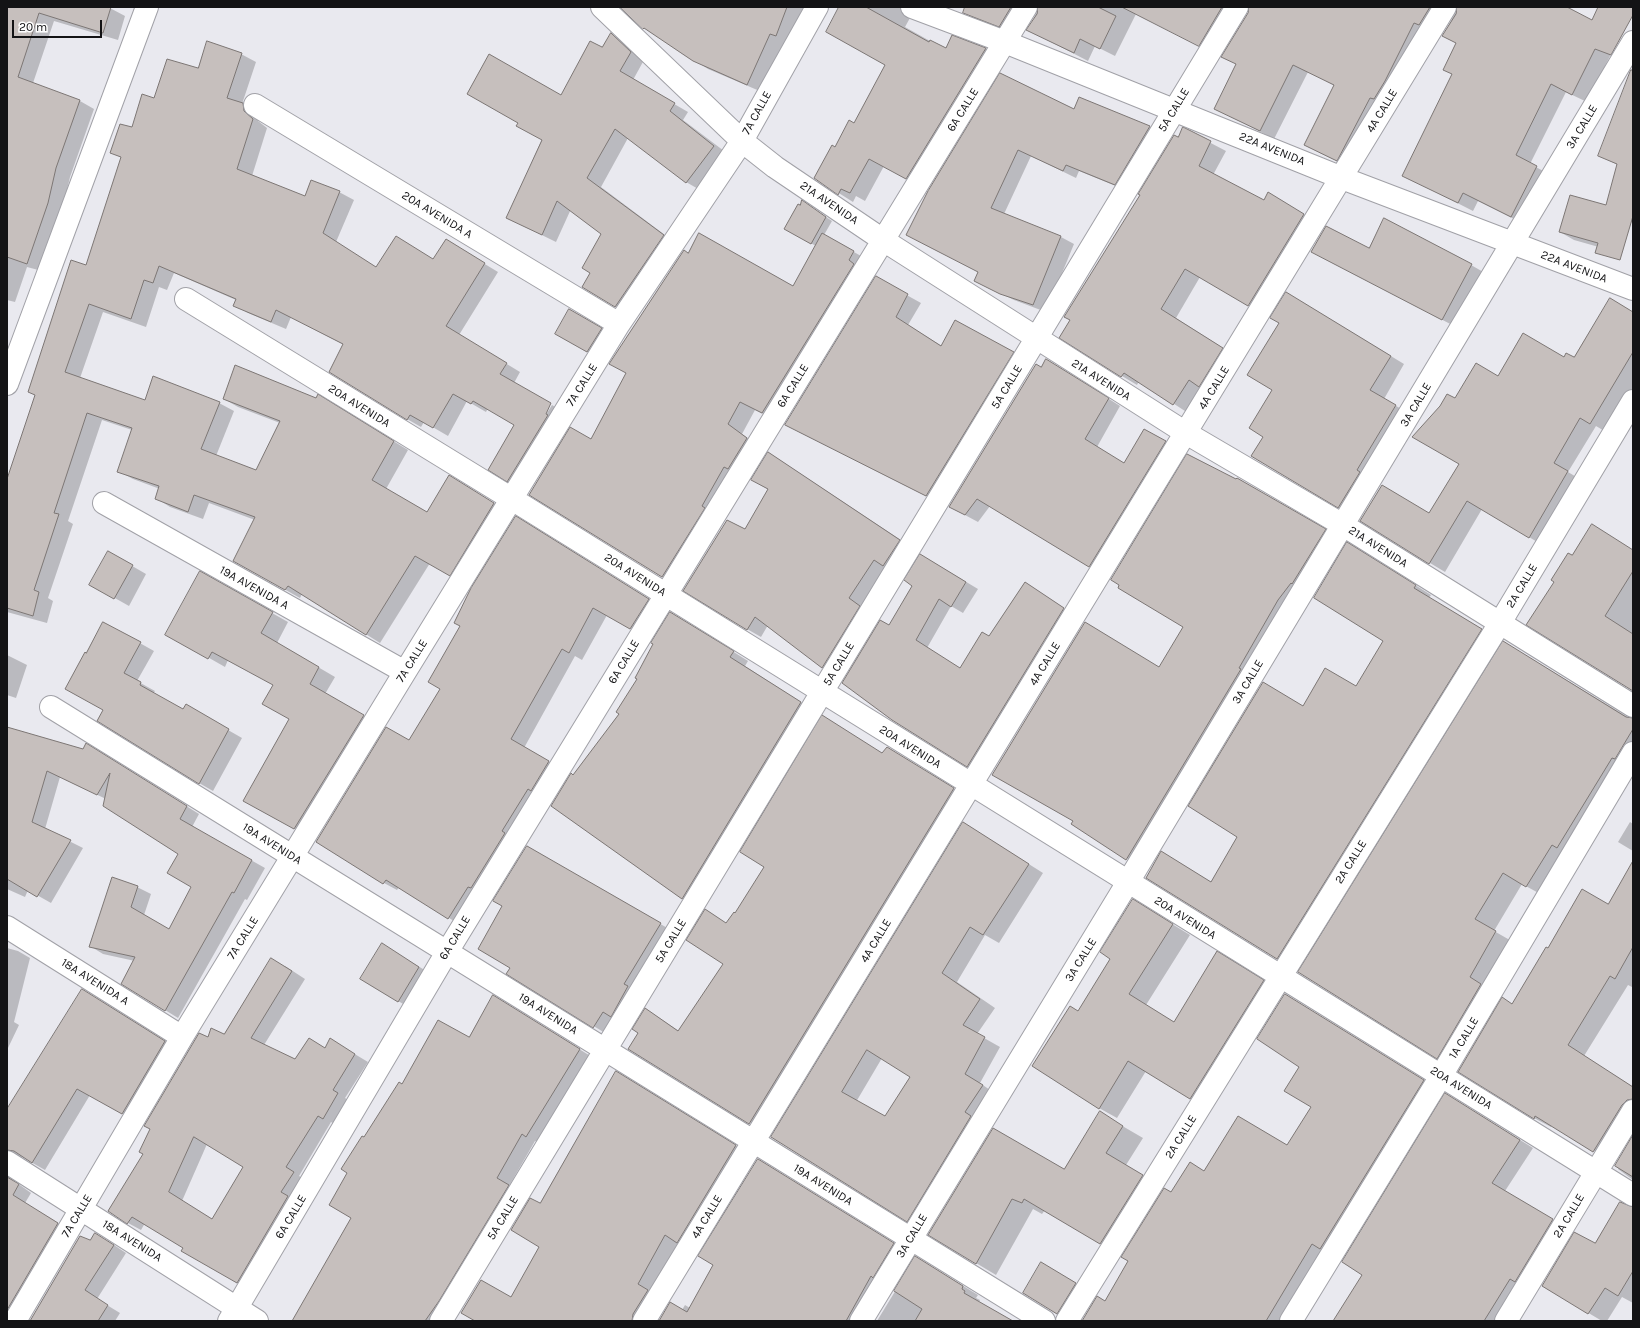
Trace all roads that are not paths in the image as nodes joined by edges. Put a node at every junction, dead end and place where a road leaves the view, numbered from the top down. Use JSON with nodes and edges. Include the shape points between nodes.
{"nodes":[{"id":1,"x":147,"y":7,"type":"edge"},
{"id":2,"x":602,"y":7,"type":"edge"},
{"id":3,"x":817,"y":7,"type":"edge"},
{"id":4,"x":912,"y":7,"type":"edge"},
{"id":5,"x":1026,"y":7,"type":"edge"},
{"id":6,"x":1237,"y":7,"type":"edge"},
{"id":7,"x":1445,"y":7,"type":"edge"},
{"id":8,"x":1005,"y":42,"type":"junction"},
{"id":9,"x":1633,"y":42,"type":"edge"},
{"id":10,"x":255,"y":105,"type":"dead end"},
{"id":11,"x":1174,"y":110,"type":"junction"},
{"id":12,"x":742,"y":141,"type":"junction"},
{"id":13,"x":1342,"y":178,"type":"junction"},
{"id":14,"x":883,"y":240,"type":"junction"},
{"id":15,"x":1513,"y":244,"type":"junction"},
{"id":16,"x":1633,"y":289,"type":"edge"},
{"id":17,"x":186,"y":299,"type":"dead end"},
{"id":18,"x":619,"y":324,"type":"junction"},
{"id":19,"x":1036,"y":339,"type":"junction"},
{"id":20,"x":7,"y":384,"type":"edge"},
{"id":21,"x":1633,"y":400,"type":"edge"},
{"id":22,"x":1186,"y":433,"type":"junction"},
{"id":23,"x":512,"y":499,"type":"junction"},
{"id":24,"x":104,"y":503,"type":"dead end"},
{"id":25,"x":1343,"y":525,"type":"junction"},
{"id":26,"x":665,"y":594,"type":"junction"},
{"id":27,"x":1500,"y":623,"type":"junction"},
{"id":28,"x":405,"y":672,"type":"junction"},
{"id":29,"x":822,"y":692,"type":"junction"},
{"id":30,"x":1633,"y":706,"type":"edge"},
{"id":31,"x":51,"y":707,"type":"dead end"},
{"id":32,"x":1633,"y":753,"type":"edge"},
{"id":33,"x":971,"y":785,"type":"junction"},
{"id":34,"x":294,"y":857,"type":"junction"},
{"id":35,"x":1128,"y":882,"type":"junction"},
{"id":36,"x":7,"y":927,"type":"edge"},
{"id":37,"x":447,"y":952,"type":"junction"},
{"id":38,"x":1280,"y":976,"type":"junction"},
{"id":39,"x":182,"y":1037,"type":"junction"},
{"id":40,"x":605,"y":1050,"type":"junction"},
{"id":41,"x":1441,"y":1076,"type":"junction"},
{"id":42,"x":1633,"y":1111,"type":"edge"},
{"id":43,"x":753,"y":1142,"type":"junction"},
{"id":44,"x":7,"y":1162,"type":"edge"},
{"id":45,"x":1596,"y":1172,"type":"junction"},
{"id":46,"x":1633,"y":1195,"type":"edge"},
{"id":47,"x":81,"y":1209,"type":"junction"},
{"id":48,"x":910,"y":1238,"type":"junction"},
{"id":49,"x":233,"y":1315,"type":"edge"},
{"id":50,"x":15,"y":1321,"type":"edge"},
{"id":51,"x":257,"y":1321,"type":"edge"},
{"id":52,"x":441,"y":1321,"type":"edge"},
{"id":53,"x":644,"y":1321,"type":"edge"},
{"id":54,"x":861,"y":1321,"type":"edge"},
{"id":55,"x":1044,"y":1321,"type":"edge"},
{"id":56,"x":1067,"y":1321,"type":"edge"},
{"id":57,"x":1291,"y":1321,"type":"edge"},
{"id":58,"x":1506,"y":1321,"type":"edge"}],
"edges":[{"from":1,"to":20,"type":"street"},
{"from":2,"to":12,"type":"street","name":"21A AVENIDA"},
{"from":3,"to":12,"type":"street","name":"7A CALLE"},
{"from":4,"to":8,"type":"street","name":"22A AVENIDA"},
{"from":5,"to":8,"type":"street","name":"6A CALLE"},
{"from":6,"to":11,"type":"street","name":"5A CALLE"},
{"from":7,"to":13,"type":"street","name":"4A CALLE"},
{"from":8,"to":11,"type":"street","name":"22A AVENIDA"},
{"from":8,"to":14,"type":"street","name":"6A CALLE"},
{"from":9,"to":15,"type":"street","name":"3A CALLE"},
{"from":10,"to":18,"type":"street","name":"20A AVENIDA A"},
{"from":11,"to":13,"type":"street","name":"22A AVENIDA"},
{"from":11,"to":19,"type":"street","name":"5A CALLE"},
{"from":12,"to":14,"type":"street","name":"21A AVENIDA","via":[[775,167]]},
{"from":12,"to":18,"type":"street","name":"7A CALLE"},
{"from":13,"to":15,"type":"street","name":"22A AVENIDA"},
{"from":13,"to":22,"type":"street","name":"4A CALLE"},
{"from":14,"to":19,"type":"street","name":"21A AVENIDA"},
{"from":14,"to":26,"type":"street","name":"6A CALLE"},
{"from":15,"to":16,"type":"street","name":"22A AVENIDA"},
{"from":15,"to":25,"type":"street","name":"3A CALLE"},
{"from":17,"to":23,"type":"street","name":"20A AVENIDA"},
{"from":18,"to":23,"type":"street","name":"7A CALLE"},
{"from":19,"to":22,"type":"street","name":"21A AVENIDA"},
{"from":19,"to":29,"type":"street","name":"5A CALLE"},
{"from":21,"to":27,"type":"street","name":"2A CALLE"},
{"from":22,"to":25,"type":"street","name":"21A AVENIDA"},
{"from":22,"to":33,"type":"street","name":"4A CALLE"},
{"from":23,"to":26,"type":"street","name":"20A AVENIDA"},
{"from":23,"to":28,"type":"street","name":"7A CALLE"},
{"from":24,"to":28,"type":"street","name":"19A AVENIDA A"},
{"from":25,"to":27,"type":"street","name":"21A AVENIDA"},
{"from":25,"to":35,"type":"street","name":"3A CALLE"},
{"from":26,"to":29,"type":"street","name":"20A AVENIDA"},
{"from":26,"to":37,"type":"street","name":"6A CALLE"},
{"from":27,"to":30,"type":"street","name":"21A AVENIDA"},
{"from":27,"to":38,"type":"street","name":"2A CALLE"},
{"from":28,"to":34,"type":"street","name":"7A CALLE"},
{"from":29,"to":33,"type":"street","name":"20A AVENIDA"},
{"from":29,"to":40,"type":"street","name":"5A CALLE"},
{"from":31,"to":34,"type":"street","name":"19A AVENIDA"},
{"from":32,"to":41,"type":"street","name":"1A CALLE"},
{"from":33,"to":35,"type":"street","name":"20A AVENIDA"},
{"from":33,"to":43,"type":"street","name":"4A CALLE"},
{"from":34,"to":37,"type":"street","name":"19A AVENIDA"},
{"from":34,"to":39,"type":"street","name":"7A CALLE"},
{"from":35,"to":38,"type":"street","name":"20A AVENIDA"},
{"from":35,"to":48,"type":"street","name":"3A CALLE"},
{"from":36,"to":39,"type":"street","name":"18A AVENIDA A"},
{"from":37,"to":40,"type":"street","name":"19A AVENIDA"},
{"from":37,"to":49,"type":"street","name":"6A CALLE"},
{"from":38,"to":41,"type":"street","name":"20A AVENIDA"},
{"from":38,"to":56,"type":"street","name":"2A CALLE"},
{"from":39,"to":47,"type":"street","name":"7A CALLE"},
{"from":40,"to":43,"type":"street","name":"19A AVENIDA"},
{"from":40,"to":52,"type":"street","name":"5A CALLE"},
{"from":41,"to":45,"type":"street","name":"20A AVENIDA"},
{"from":41,"to":57,"type":"street","name":"1A CALLE"},
{"from":42,"to":45,"type":"street","name":"2A CALLE"},
{"from":43,"to":48,"type":"street","name":"19A AVENIDA"},
{"from":43,"to":53,"type":"street","name":"4A CALLE"},
{"from":44,"to":47,"type":"street","name":"18A AVENIDA"},
{"from":45,"to":46,"type":"street","name":"20A AVENIDA"},
{"from":45,"to":58,"type":"street","name":"2A CALLE"},
{"from":47,"to":49,"type":"street","name":"18A AVENIDA"},
{"from":47,"to":50,"type":"street","name":"7A CALLE"},
{"from":48,"to":54,"type":"street","name":"3A CALLE"},
{"from":48,"to":55,"type":"street","name":"19A AVENIDA"},
{"from":49,"to":51,"type":"street","name":"18A AVENIDA"}]}
